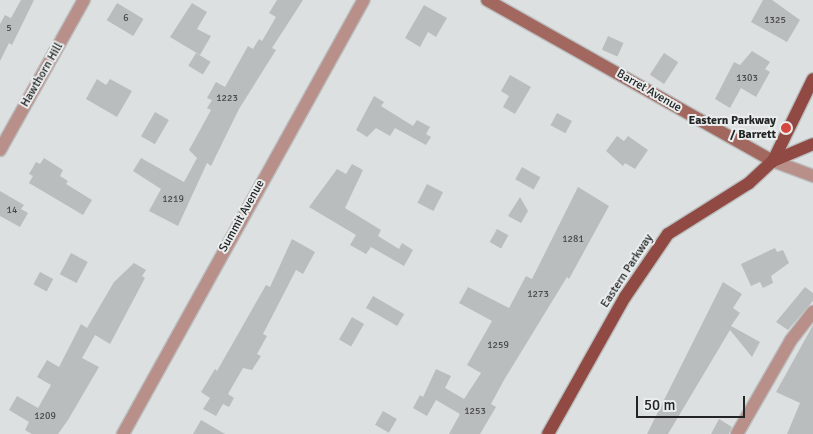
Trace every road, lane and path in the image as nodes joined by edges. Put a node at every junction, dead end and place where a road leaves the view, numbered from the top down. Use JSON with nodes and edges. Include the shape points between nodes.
{"nodes":[{"id":1,"x":84,"y":0,"type":"edge"},
{"id":2,"x":364,"y":0,"type":"edge"},
{"id":3,"x":487,"y":0,"type":"edge"},
{"id":4,"x":813,"y":79,"type":"edge"},
{"id":5,"x":813,"y":144,"type":"edge"},
{"id":6,"x":0,"y":150,"type":"edge"},
{"id":7,"x":773,"y":161,"type":"junction"},
{"id":8,"x":813,"y":176,"type":"edge"},
{"id":9,"x":813,"y":312,"type":"edge"},
{"id":10,"x":132,"y":420,"type":"junction"},
{"id":11,"x":123,"y":434,"type":"edge"},
{"id":12,"x":132,"y":434,"type":"edge"},
{"id":13,"x":548,"y":434,"type":"edge"},
{"id":14,"x":737,"y":434,"type":"edge"}],
"edges":[{"from":1,"to":6,"type":"street","name":"Hawthorn Hill"},
{"from":2,"to":10,"type":"street","name":"Summit Avenue"},
{"from":3,"to":7,"type":"street","name":"Barret Avenue"},
{"from":4,"to":7,"type":"main road","name":"Eastern Parkway"},
{"from":5,"to":7,"type":"main road","name":"Eastern Parkway"},
{"from":7,"to":8,"type":"street","name":"Barret Avenue"},
{"from":7,"to":13,"type":"main road","name":"Eastern Parkway","via":[[749,182],[685,221],[663,240],[625,297]]},
{"from":9,"to":14,"type":"street","via":[[791,340]]},
{"from":10,"to":11,"type":"street","name":"Summit Avenue"},
{"from":10,"to":12,"type":"street"}]}
